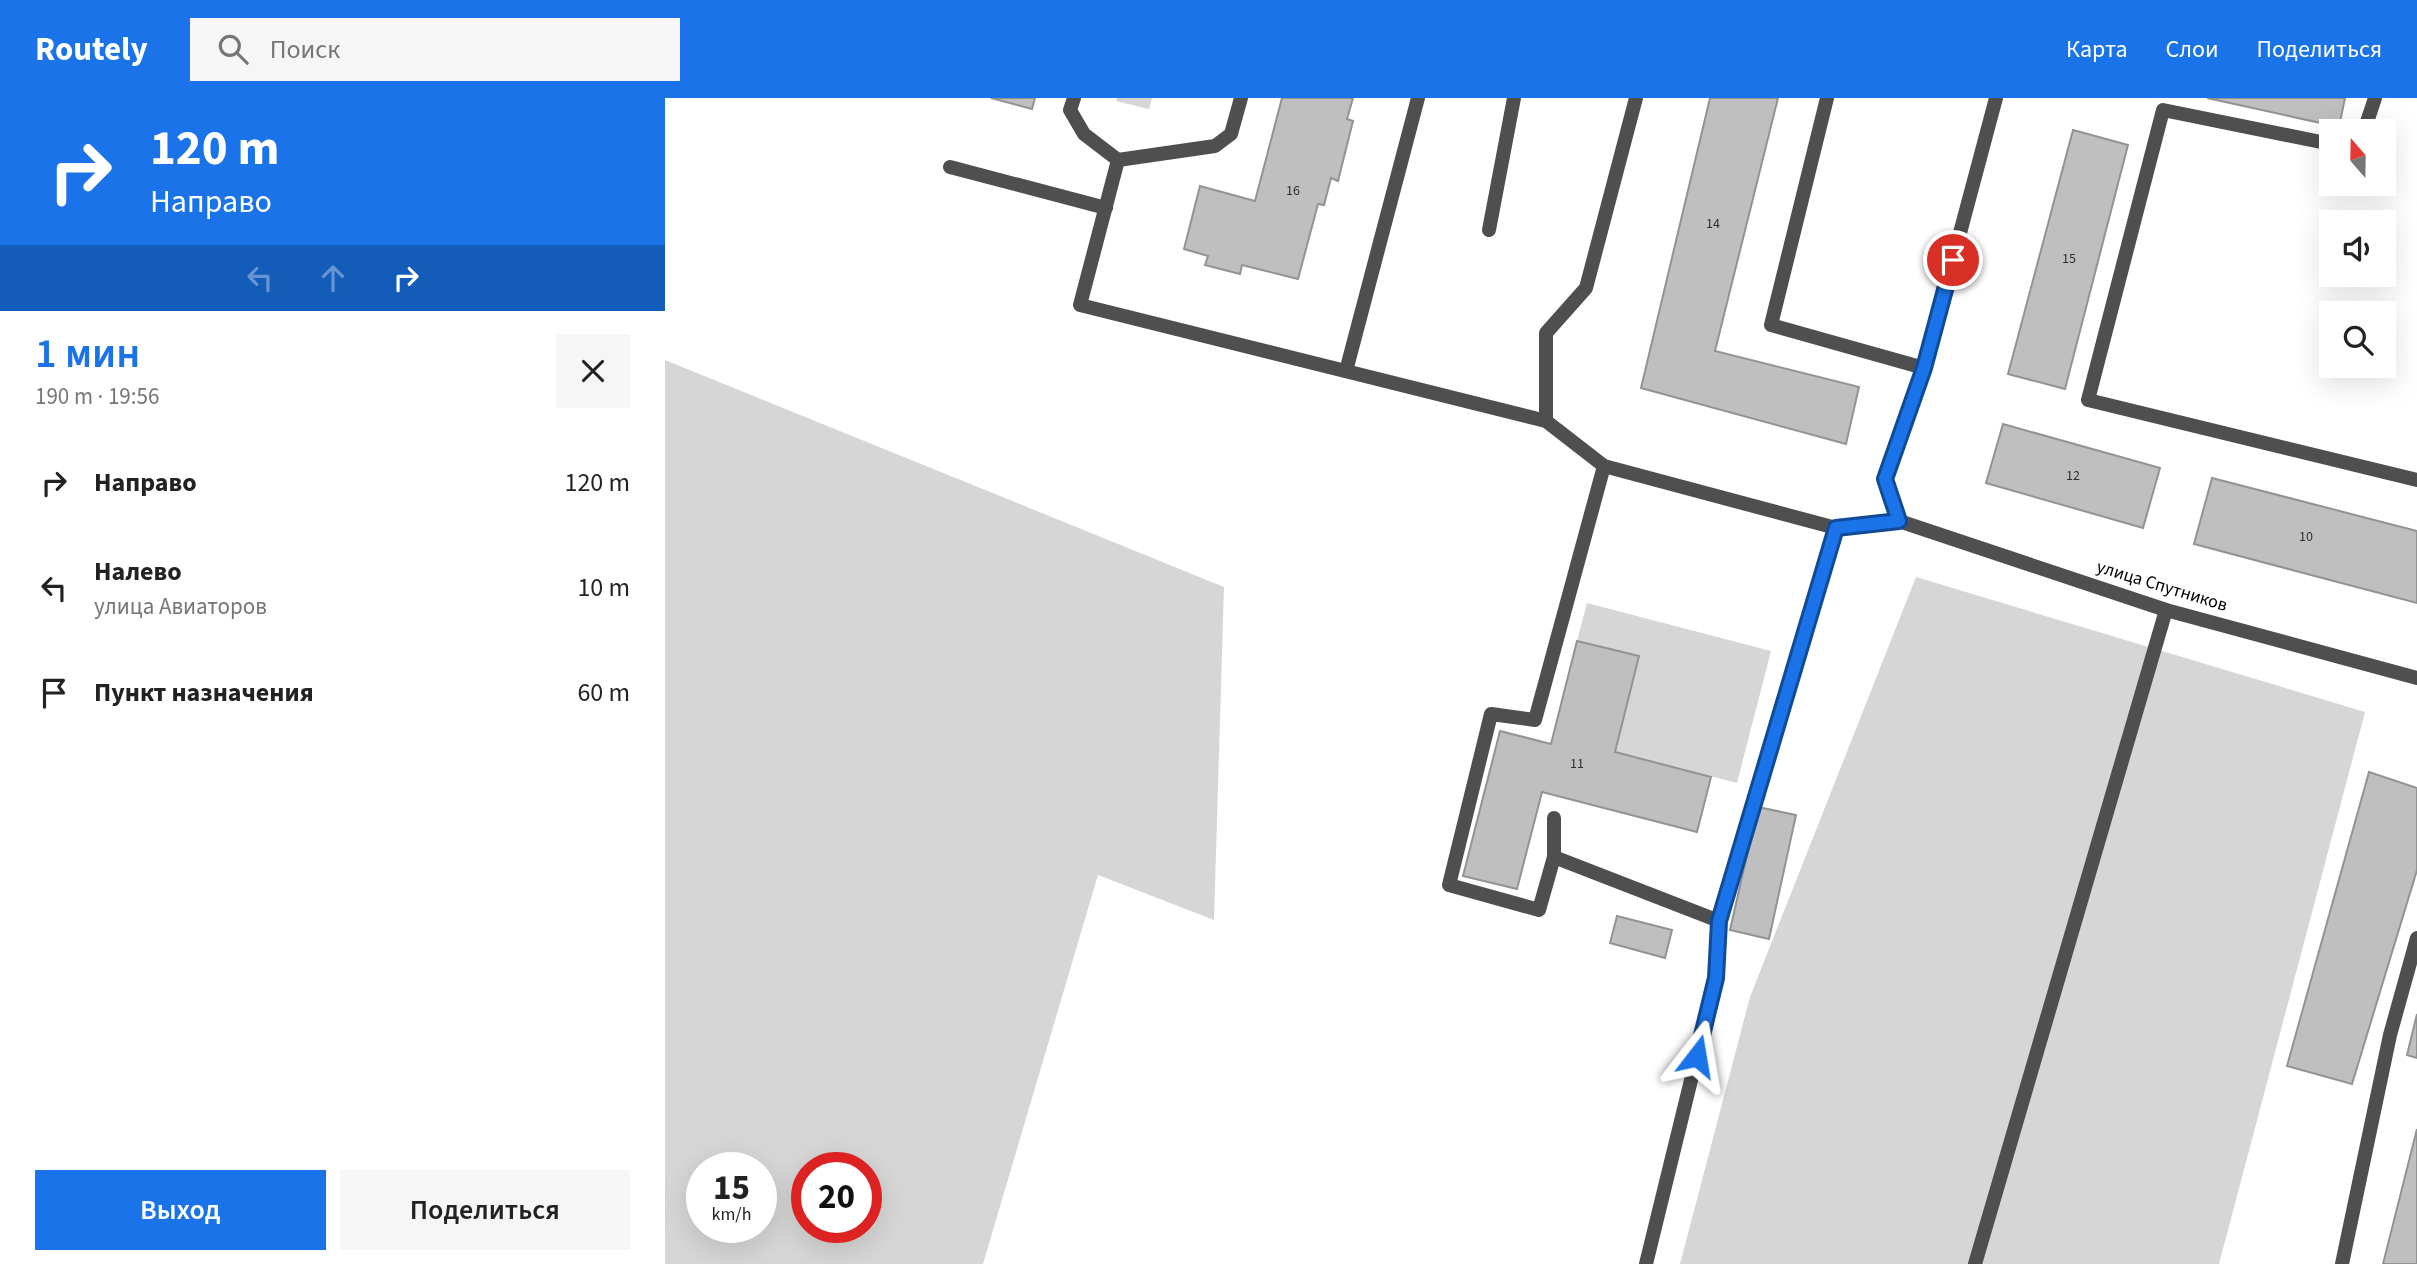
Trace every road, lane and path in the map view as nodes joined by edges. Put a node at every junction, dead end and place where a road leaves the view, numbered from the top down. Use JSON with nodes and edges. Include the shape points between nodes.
{"nodes":[{"id":1,"x":1073,"y":98,"type":"edge"},
{"id":2,"x":1241,"y":98,"type":"edge"},
{"id":3,"x":1418,"y":98,"type":"edge"},
{"id":4,"x":1514,"y":98,"type":"edge"},
{"id":5,"x":1636,"y":98,"type":"edge"},
{"id":6,"x":1827,"y":98,"type":"edge"},
{"id":7,"x":1996,"y":98,"type":"edge"},
{"id":8,"x":2375,"y":98,"type":"edge"},
{"id":9,"x":2368,"y":119,"type":"edge"},
{"id":10,"x":2319,"y":142,"type":"edge"},
{"id":11,"x":1118,"y":160,"type":"junction"},
{"id":12,"x":950,"y":167,"type":"dead end"},
{"id":13,"x":1106,"y":208,"type":"junction"},
{"id":14,"x":1489,"y":230,"type":"dead end"},
{"id":15,"x":1924,"y":368,"type":"junction"},
{"id":16,"x":1346,"y":371,"type":"junction"},
{"id":17,"x":1546,"y":421,"type":"junction"},
{"id":18,"x":1604,"y":466,"type":"junction"},
{"id":19,"x":2417,"y":480,"type":"edge"},
{"id":20,"x":1899,"y":521,"type":"junction"},
{"id":21,"x":1836,"y":528,"type":"junction"},
{"id":22,"x":2166,"y":610,"type":"junction"},
{"id":23,"x":2417,"y":678,"type":"edge"},
{"id":24,"x":1555,"y":818,"type":"dead end"},
{"id":25,"x":1554,"y":857,"type":"junction"},
{"id":26,"x":1719,"y":921,"type":"junction"},
{"id":27,"x":2417,"y":938,"type":"edge"},
{"id":28,"x":1646,"y":1264,"type":"edge"},
{"id":29,"x":1975,"y":1264,"type":"edge"},
{"id":30,"x":2342,"y":1264,"type":"edge"}],
"edges":[{"from":1,"to":11,"type":"street","via":[[1070,110],[1084,134]]},
{"from":2,"to":11,"type":"street","via":[[1231,134],[1215,146]]},
{"from":3,"to":16,"type":"street"},
{"from":4,"to":14,"type":"street"},
{"from":5,"to":17,"type":"street","via":[[1586,288],[1546,332]]},
{"from":6,"to":15,"type":"street","via":[[1771,325]]},
{"from":7,"to":15,"type":"street"},
{"from":8,"to":9,"type":"street"},
{"from":10,"to":19,"type":"street","via":[[2163,110],[2088,400]]},
{"from":11,"to":13,"type":"street"},
{"from":12,"to":13,"type":"street"},
{"from":13,"to":16,"type":"street","via":[[1080,305]]},
{"from":15,"to":20,"type":"street","via":[[1885,479]]},
{"from":16,"to":17,"type":"street"},
{"from":17,"to":18,"type":"street"},
{"from":18,"to":21,"type":"street"},
{"from":18,"to":25,"type":"street","via":[[1535,720],[1490,714],[1449,885],[1539,911]]},
{"from":20,"to":21,"type":"street"},
{"from":20,"to":22,"type":"street","name":"улица Спутников"},
{"from":21,"to":26,"type":"street"},
{"from":22,"to":23,"type":"street","name":"улица Спутников"},
{"from":22,"to":29,"type":"street"},
{"from":24,"to":25,"type":"street"},
{"from":25,"to":26,"type":"street"},
{"from":26,"to":28,"type":"street","via":[[1716,978]]},
{"from":27,"to":30,"type":"street","via":[[2389,1035]]}]}
